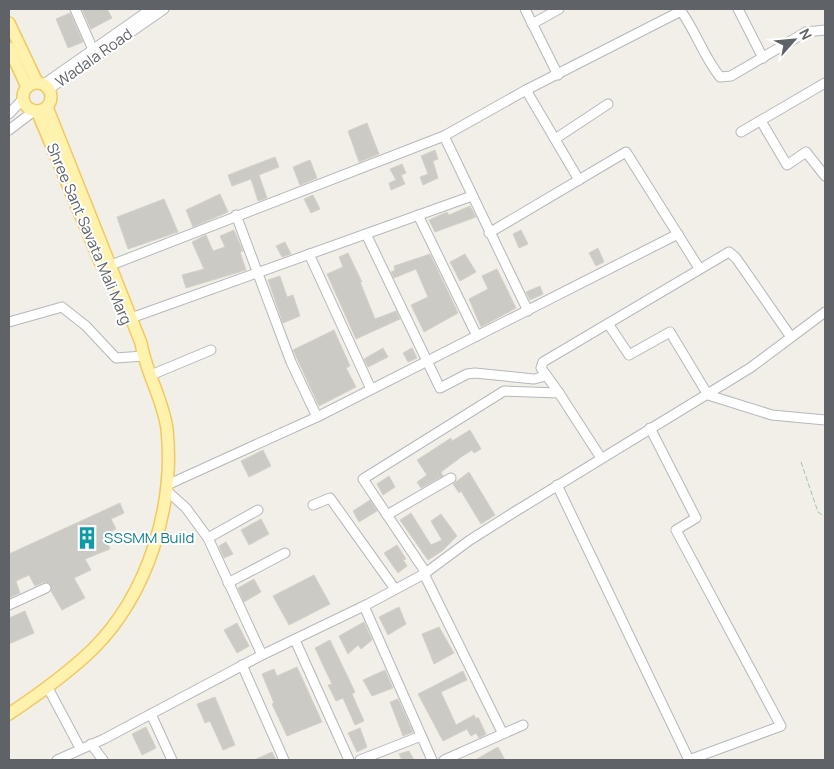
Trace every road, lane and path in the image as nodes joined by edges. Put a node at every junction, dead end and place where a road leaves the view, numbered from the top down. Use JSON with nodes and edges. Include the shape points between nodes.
{"nodes":[{"id":1,"x":75,"y":9,"type":"edge"},
{"id":2,"x":151,"y":9,"type":"edge"},
{"id":3,"x":164,"y":9,"type":"edge"},
{"id":4,"x":524,"y":9,"type":"edge"},
{"id":5,"x":559,"y":9,"type":"edge"},
{"id":6,"x":738,"y":9,"type":"edge"},
{"id":7,"x":680,"y":10,"type":"edge"},
{"id":8,"x":9,"y":23,"type":"edge"},
{"id":9,"x":532,"y":24,"type":"junction"},
{"id":10,"x":825,"y":31,"type":"edge"},
{"id":11,"x":9,"y":48,"type":"edge"},
{"id":12,"x":94,"y":52,"type":"junction"},
{"id":13,"x":763,"y":58,"type":"junction"},
{"id":14,"x":558,"y":75,"type":"junction"},
{"id":15,"x":825,"y":82,"type":"edge"},
{"id":16,"x":39,"y":86,"type":"junction"},
{"id":17,"x":526,"y":90,"type":"junction"},
{"id":18,"x":23,"y":99,"type":"junction"},
{"id":19,"x":608,"y":104,"type":"dead end"},
{"id":20,"x":39,"y":110,"type":"junction"},
{"id":21,"x":9,"y":114,"type":"edge"},
{"id":22,"x":761,"y":120,"type":"junction"},
{"id":23,"x":9,"y":130,"type":"edge"},
{"id":24,"x":741,"y":132,"type":"dead end"},
{"id":25,"x":444,"y":136,"type":"junction"},
{"id":26,"x":555,"y":139,"type":"junction"},
{"id":27,"x":824,"y":171,"type":"edge"},
{"id":28,"x":579,"y":180,"type":"junction"},
{"id":29,"x":472,"y":196,"type":"junction"},
{"id":30,"x":236,"y":215,"type":"junction"},
{"id":31,"x":418,"y":215,"type":"junction"},
{"id":32,"x":489,"y":233,"type":"junction"},
{"id":33,"x":366,"y":234,"type":"junction"},
{"id":34,"x":678,"y":234,"type":"junction"},
{"id":35,"x":309,"y":254,"type":"junction"},
{"id":36,"x":107,"y":266,"type":"junction"},
{"id":37,"x":699,"y":268,"type":"junction"},
{"id":38,"x":258,"y":273,"type":"junction"},
{"id":39,"x":528,"y":311,"type":"junction"},
{"id":40,"x":825,"y":312,"type":"edge"},
{"id":41,"x":131,"y":318,"type":"junction"},
{"id":42,"x":9,"y":322,"type":"edge"},
{"id":43,"x":609,"y":325,"type":"junction"},
{"id":44,"x":477,"y":336,"type":"junction"},
{"id":45,"x":791,"y":336,"type":"junction"},
{"id":46,"x":211,"y":350,"type":"dead end"},
{"id":47,"x":143,"y":356,"type":"junction"},
{"id":48,"x":426,"y":360,"type":"junction"},
{"id":49,"x":151,"y":375,"type":"junction"},
{"id":50,"x":546,"y":376,"type":"junction"},
{"id":51,"x":371,"y":389,"type":"junction"},
{"id":52,"x":559,"y":393,"type":"junction"},
{"id":53,"x":708,"y":395,"type":"junction"},
{"id":54,"x":317,"y":417,"type":"junction"},
{"id":55,"x":825,"y":420,"type":"edge"},
{"id":56,"x":650,"y":428,"type":"junction"},
{"id":57,"x":601,"y":458,"type":"junction"},
{"id":58,"x":801,"y":462,"type":"dead end"},
{"id":59,"x":451,"y":478,"type":"dead end"},
{"id":60,"x":557,"y":485,"type":"junction"},
{"id":61,"x":167,"y":488,"type":"junction"},
{"id":62,"x":313,"y":505,"type":"dead end"},
{"id":63,"x":258,"y":510,"type":"dead end"},
{"id":64,"x":387,"y":515,"type":"junction"},
{"id":65,"x":825,"y":517,"type":"edge"},
{"id":66,"x":208,"y":538,"type":"junction"},
{"id":67,"x":285,"y":553,"type":"dead end"},
{"id":68,"x":425,"y":573,"type":"junction"},
{"id":69,"x":228,"y":583,"type":"junction"},
{"id":70,"x":46,"y":588,"type":"dead end"},
{"id":71,"x":395,"y":589,"type":"junction"},
{"id":72,"x":9,"y":605,"type":"edge"},
{"id":73,"x":364,"y":606,"type":"junction"},
{"id":74,"x":295,"y":640,"type":"junction"},
{"id":75,"x":262,"y":655,"type":"junction"},
{"id":76,"x":242,"y":666,"type":"junction"},
{"id":77,"x":48,"y":688,"type":"junction"},
{"id":78,"x":9,"y":714,"type":"edge"},
{"id":79,"x":151,"y":714,"type":"junction"},
{"id":80,"x":523,"y":725,"type":"dead end"},
{"id":81,"x":502,"y":732,"type":"junction"},
{"id":82,"x":421,"y":736,"type":"junction"},
{"id":83,"x":91,"y":744,"type":"junction"},
{"id":84,"x":80,"y":748,"type":"junction"},
{"id":85,"x":57,"y":760,"type":"edge"},
{"id":86,"x":103,"y":760,"type":"edge"},
{"id":87,"x":172,"y":760,"type":"edge"},
{"id":88,"x":284,"y":760,"type":"edge"},
{"id":89,"x":349,"y":760,"type":"edge"},
{"id":90,"x":360,"y":760,"type":"edge"},
{"id":91,"x":432,"y":760,"type":"edge"},
{"id":92,"x":444,"y":760,"type":"edge"},
{"id":93,"x":689,"y":760,"type":"edge"}],
"edges":[{"from":1,"to":12,"type":"street"},
{"from":2,"to":12,"type":"street","name":"Wadala Road"},
{"from":3,"to":12,"type":"street","name":"Wadala Road"},
{"from":4,"to":9,"type":"street"},
{"from":5,"to":9,"type":"street"},
{"from":6,"to":13,"type":"street"},
{"from":7,"to":13,"type":"street","via":[[720,77],[731,76]]},
{"from":7,"to":14,"type":"street"},
{"from":8,"to":16,"type":"main road"},
{"from":9,"to":14,"type":"street"},
{"from":10,"to":13,"type":"street","via":[[806,32]]},
{"from":11,"to":16,"type":"main road"},
{"from":12,"to":16,"type":"street","name":"Wadala Road"},
{"from":14,"to":17,"type":"street"},
{"from":15,"to":22,"type":"street"},
{"from":16,"to":18,"type":"main road"},
{"from":16,"to":20,"type":"main road","name":"Shree Sant Savata Mali Marg","via":[[51,99]]},
{"from":17,"to":25,"type":"street"},
{"from":17,"to":26,"type":"street"},
{"from":18,"to":20,"type":"main road","name":"Shree Sant Savata Mali Marg","via":[[27,108]]},
{"from":18,"to":21,"type":"street"},
{"from":19,"to":26,"type":"street"},
{"from":20,"to":23,"type":"street"},
{"from":20,"to":36,"type":"main road","name":"Shree Sant Savata Mali Marg"},
{"from":22,"to":24,"type":"street"},
{"from":22,"to":27,"type":"street","via":[[786,165],[806,152]]},
{"from":25,"to":29,"type":"street"},
{"from":25,"to":30,"type":"street"},
{"from":26,"to":28,"type":"street"},
{"from":28,"to":32,"type":"street"},
{"from":28,"to":34,"type":"street","via":[[626,152]]},
{"from":29,"to":31,"type":"street"},
{"from":29,"to":32,"type":"street"},
{"from":30,"to":36,"type":"street"},
{"from":30,"to":38,"type":"street"},
{"from":31,"to":33,"type":"street"},
{"from":31,"to":44,"type":"street"},
{"from":32,"to":39,"type":"street"},
{"from":33,"to":35,"type":"street"},
{"from":33,"to":48,"type":"street"},
{"from":34,"to":37,"type":"street"},
{"from":34,"to":39,"type":"street"},
{"from":35,"to":38,"type":"street"},
{"from":35,"to":51,"type":"street"},
{"from":36,"to":41,"type":"main road","name":"Shree Sant Savata Mali Marg"},
{"from":36,"to":47,"type":"main road","name":"Shree Sant Savata Mali Marg","via":[[135,345]]},
{"from":37,"to":43,"type":"street"},
{"from":37,"to":45,"type":"street","via":[[729,252]]},
{"from":38,"to":41,"type":"street"},
{"from":38,"to":54,"type":"street","via":[[291,362]]},
{"from":39,"to":44,"type":"street"},
{"from":40,"to":45,"type":"street"},
{"from":41,"to":47,"type":"main road","name":"Shree Sant Savata Mali Marg"},
{"from":42,"to":47,"type":"street","via":[[62,307],[86,326],[116,358]]},
{"from":43,"to":50,"type":"street","via":[[543,362],[541,368]]},
{"from":43,"to":53,"type":"street","via":[[629,356],[670,332]]},
{"from":44,"to":48,"type":"street"},
{"from":45,"to":53,"type":"street"},
{"from":46,"to":49,"type":"street"},
{"from":47,"to":49,"type":"main road","name":"Shree Sant Savata Mali Marg"},
{"from":48,"to":50,"type":"street","via":[[440,388],[475,373],[534,379]]},
{"from":48,"to":51,"type":"street"},
{"from":49,"to":61,"type":"main road","name":"Shree Sant Savata Mali Marg","via":[[166,422]]},
{"from":50,"to":52,"type":"street"},
{"from":51,"to":54,"type":"street"},
{"from":52,"to":57,"type":"street"},
{"from":52,"to":64,"type":"street","via":[[504,391],[363,479]]},
{"from":53,"to":55,"type":"street","via":[[772,415]]},
{"from":53,"to":56,"type":"street"},
{"from":54,"to":61,"type":"street"},
{"from":56,"to":57,"type":"street"},
{"from":56,"to":93,"type":"street","via":[[696,518],[676,530],[781,726]]},
{"from":57,"to":60,"type":"street"},
{"from":58,"to":65,"type":"path","via":[[818,512]]},
{"from":59,"to":64,"type":"street"},
{"from":60,"to":68,"type":"street"},
{"from":60,"to":93,"type":"street"},
{"from":61,"to":66,"type":"street"},
{"from":61,"to":77,"type":"main road","name":"Shree Sant Savata Mali Marg","via":[[153,550],[134,590],[93,649]]},
{"from":62,"to":71,"type":"street","via":[[330,498]]},
{"from":63,"to":66,"type":"street"},
{"from":64,"to":68,"type":"street"},
{"from":66,"to":69,"type":"street"},
{"from":67,"to":69,"type":"street"},
{"from":68,"to":71,"type":"street"},
{"from":68,"to":81,"type":"street"},
{"from":69,"to":75,"type":"street"},
{"from":70,"to":72,"type":"street"},
{"from":71,"to":73,"type":"street"},
{"from":73,"to":74,"type":"street"},
{"from":73,"to":82,"type":"street"},
{"from":74,"to":75,"type":"street"},
{"from":74,"to":89,"type":"street"},
{"from":75,"to":76,"type":"street"},
{"from":76,"to":79,"type":"street"},
{"from":76,"to":88,"type":"street"},
{"from":77,"to":78,"type":"main road","name":"Shree Sant Savata Mali Marg"},
{"from":77,"to":84,"type":"street"},
{"from":79,"to":83,"type":"street"},
{"from":79,"to":87,"type":"street"},
{"from":80,"to":81,"type":"street"},
{"from":81,"to":92,"type":"street"},
{"from":82,"to":90,"type":"street"},
{"from":82,"to":91,"type":"street"},
{"from":83,"to":84,"type":"street"},
{"from":83,"to":86,"type":"street"},
{"from":84,"to":85,"type":"street"}]}
